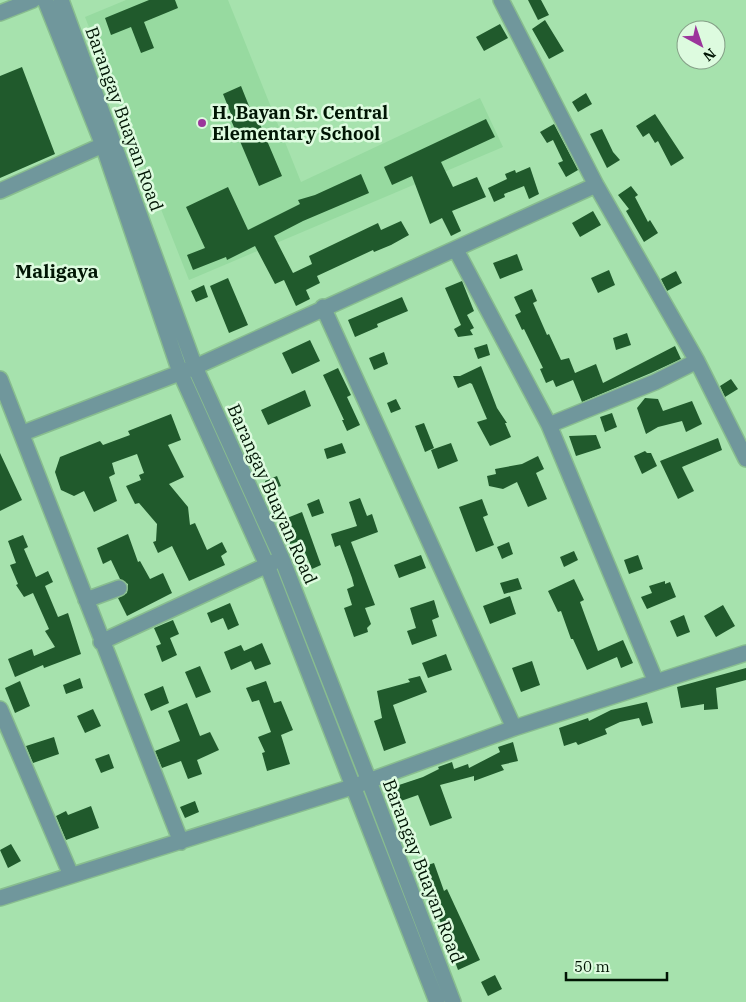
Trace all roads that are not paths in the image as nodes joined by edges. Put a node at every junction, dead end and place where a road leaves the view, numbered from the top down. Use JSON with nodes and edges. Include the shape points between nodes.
{"nodes":[{"id":1,"x":33,"y":0,"type":"edge"},
{"id":2,"x":45,"y":0,"type":"edge"},
{"id":3,"x":61,"y":0,"type":"edge"},
{"id":4,"x":501,"y":0,"type":"edge"},
{"id":5,"x":0,"y":13,"type":"edge"},
{"id":6,"x":103,"y":145,"type":"junction"},
{"id":7,"x":596,"y":185,"type":"junction"},
{"id":8,"x":0,"y":191,"type":"edge"},
{"id":9,"x":456,"y":250,"type":"junction"},
{"id":10,"x":323,"y":307,"type":"junction"},
{"id":11,"x":697,"y":361,"type":"junction"},
{"id":12,"x":187,"y":370,"type":"junction"},
{"id":13,"x":0,"y":379,"type":"edge"},
{"id":14,"x":7,"y":417,"type":"edge"},
{"id":15,"x":549,"y":425,"type":"junction"},
{"id":16,"x":23,"y":434,"type":"junction"},
{"id":17,"x":230,"y":445,"type":"junction"},
{"id":18,"x":216,"y":452,"type":"junction"},
{"id":19,"x":746,"y":459,"type":"edge"},
{"id":20,"x":282,"y":559,"type":"junction"},
{"id":21,"x":267,"y":565,"type":"junction"},
{"id":22,"x":119,"y":588,"type":"dead end"},
{"id":23,"x":86,"y":600,"type":"junction"},
{"id":24,"x":101,"y":642,"type":"junction"},
{"id":25,"x":746,"y":654,"type":"edge"},
{"id":26,"x":656,"y":682,"type":"junction"},
{"id":27,"x":0,"y":709,"type":"edge"},
{"id":28,"x":514,"y":728,"type":"junction"},
{"id":29,"x":370,"y":781,"type":"junction"},
{"id":30,"x":352,"y":787,"type":"junction"},
{"id":31,"x":181,"y":842,"type":"junction"},
{"id":32,"x":71,"y":875,"type":"junction"},
{"id":33,"x":0,"y":898,"type":"edge"},
{"id":34,"x":437,"y":1002,"type":"edge"},
{"id":35,"x":452,"y":1002,"type":"edge"}],
"edges":[{"from":1,"to":5,"type":"street"},
{"from":2,"to":6,"type":"street"},
{"from":3,"to":12,"type":"street","name":"Barangay Buayan Road"},
{"from":4,"to":7,"type":"street"},
{"from":6,"to":8,"type":"street"},
{"from":6,"to":12,"type":"street"},
{"from":7,"to":9,"type":"street"},
{"from":7,"to":11,"type":"street"},
{"from":9,"to":10,"type":"street"},
{"from":9,"to":15,"type":"street"},
{"from":10,"to":12,"type":"street"},
{"from":10,"to":28,"type":"street"},
{"from":11,"to":15,"type":"street","via":[[655,382]]},
{"from":11,"to":19,"type":"street"},
{"from":12,"to":16,"type":"street"},
{"from":12,"to":17,"type":"street","name":"Barangay Buayan Road"},
{"from":12,"to":18,"type":"street"},
{"from":13,"to":14,"type":"street"},
{"from":14,"to":16,"type":"street"},
{"from":15,"to":26,"type":"street"},
{"from":16,"to":23,"type":"street"},
{"from":17,"to":18,"type":"street"},
{"from":17,"to":20,"type":"street","name":"Barangay Buayan Road"},
{"from":18,"to":21,"type":"street"},
{"from":20,"to":21,"type":"street"},
{"from":20,"to":29,"type":"street","name":"Barangay Buayan Road"},
{"from":21,"to":24,"type":"street"},
{"from":21,"to":30,"type":"street"},
{"from":22,"to":23,"type":"street"},
{"from":23,"to":24,"type":"street"},
{"from":24,"to":31,"type":"street"},
{"from":25,"to":26,"type":"street"},
{"from":26,"to":28,"type":"street"},
{"from":27,"to":32,"type":"street"},
{"from":28,"to":29,"type":"street"},
{"from":29,"to":30,"type":"street"},
{"from":29,"to":35,"type":"street","name":"Barangay Buayan Road"},
{"from":30,"to":31,"type":"street"},
{"from":30,"to":34,"type":"street"},
{"from":31,"to":32,"type":"street"},
{"from":32,"to":33,"type":"street"}]}
